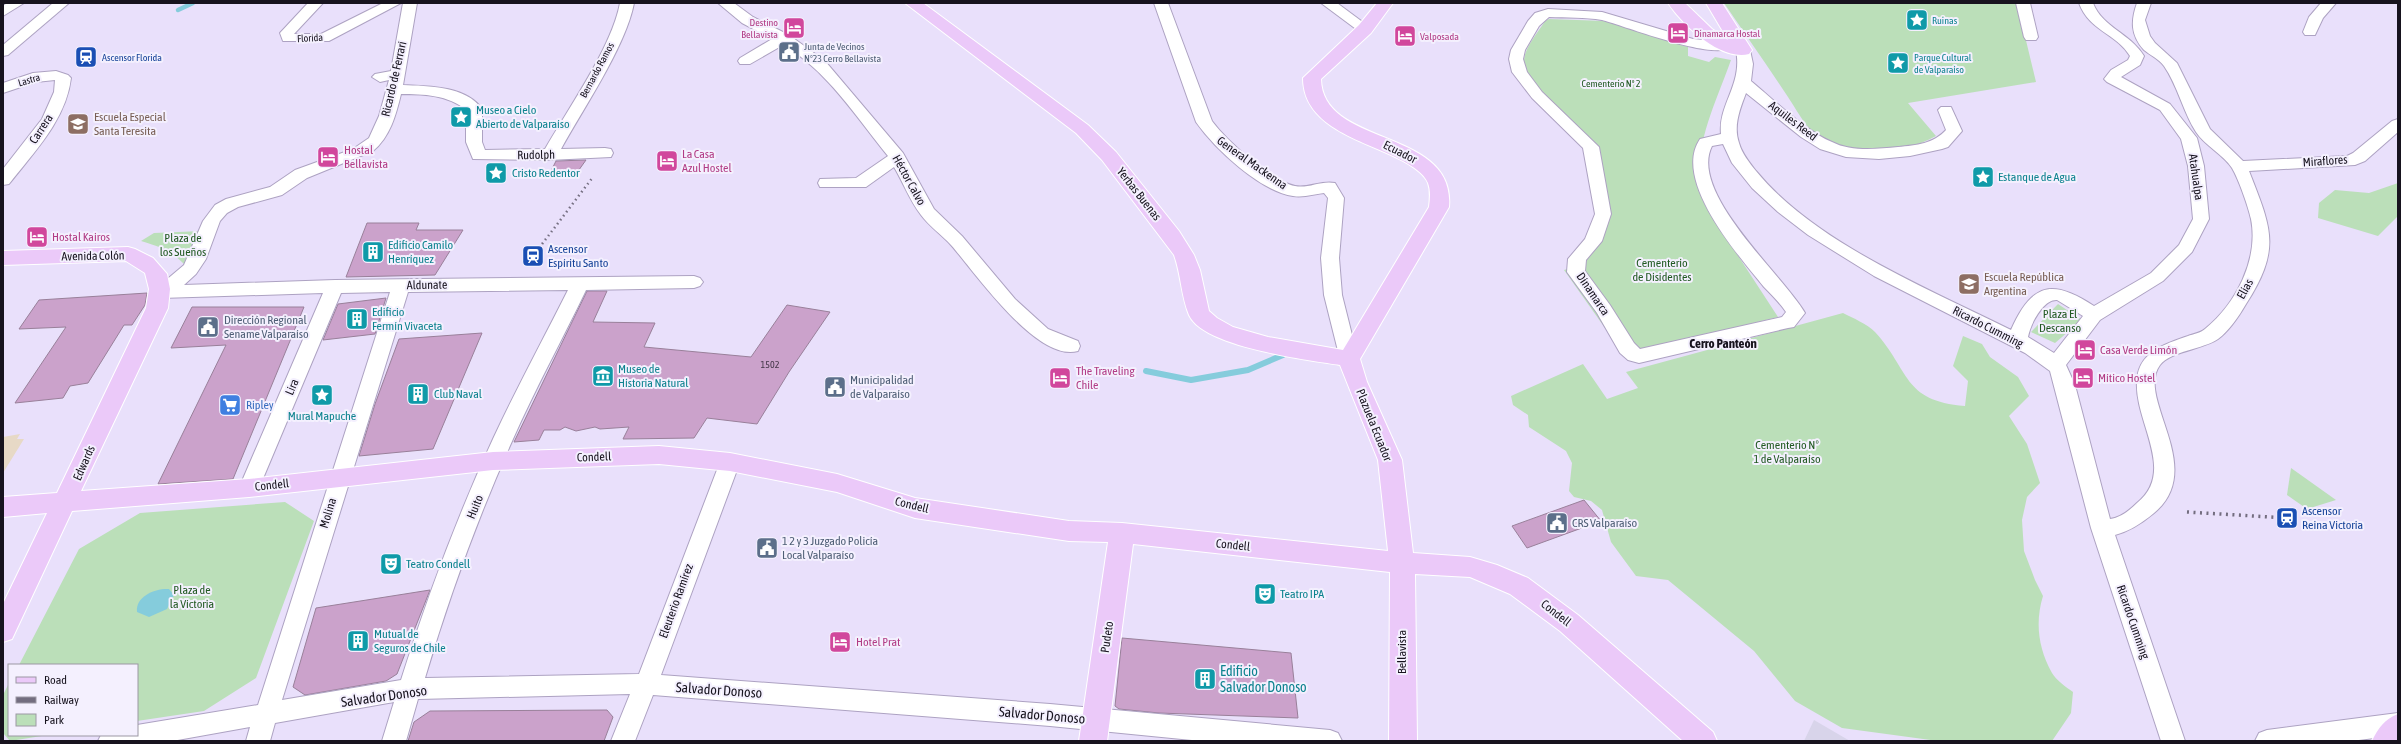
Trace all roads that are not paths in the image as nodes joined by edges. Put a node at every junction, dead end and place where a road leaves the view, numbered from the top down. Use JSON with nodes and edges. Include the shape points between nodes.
{"nodes":[{"id":1,"x":17,"y":3,"type":"edge"},
{"id":2,"x":62,"y":3,"type":"edge"},
{"id":3,"x":316,"y":3,"type":"edge"},
{"id":4,"x":394,"y":3,"type":"edge"},
{"id":5,"x":410,"y":3,"type":"edge"},
{"id":6,"x":627,"y":3,"type":"edge"},
{"id":7,"x":724,"y":3,"type":"edge"},
{"id":8,"x":913,"y":3,"type":"edge"},
{"id":9,"x":1161,"y":3,"type":"edge"},
{"id":10,"x":1328,"y":3,"type":"edge"},
{"id":11,"x":1385,"y":3,"type":"edge"},
{"id":12,"x":1676,"y":3,"type":"edge"},
{"id":13,"x":1714,"y":3,"type":"edge"},
{"id":14,"x":2023,"y":3,"type":"edge"},
{"id":15,"x":2086,"y":3,"type":"edge"},
{"id":16,"x":2144,"y":3,"type":"edge"},
{"id":17,"x":2329,"y":3,"type":"edge"},
{"id":18,"x":3,"y":12,"type":"edge"},
{"id":19,"x":1365,"y":29,"type":"junction"},
{"id":20,"x":2310,"y":32,"type":"dead end"},
{"id":21,"x":2031,"y":37,"type":"dead end"},
{"id":22,"x":784,"y":38,"type":"junction"},
{"id":23,"x":1724,"y":46,"type":"junction"},
{"id":24,"x":1744,"y":50,"type":"junction"},
{"id":25,"x":3,"y":52,"type":"edge"},
{"id":26,"x":745,"y":61,"type":"dead end"},
{"id":27,"x":56,"y":75,"type":"joint"},
{"id":28,"x":390,"y":80,"type":"junction"},
{"id":29,"x":1743,"y":82,"type":"junction"},
{"id":30,"x":3,"y":88,"type":"edge"},
{"id":31,"x":1946,"y":110,"type":"dead end"},
{"id":32,"x":2398,"y":124,"type":"edge"},
{"id":33,"x":2203,"y":131,"type":"junction"},
{"id":34,"x":1729,"y":138,"type":"junction"},
{"id":35,"x":605,"y":153,"type":"dead end"},
{"id":36,"x":549,"y":155,"type":"junction"},
{"id":37,"x":897,"y":157,"type":"junction"},
{"id":38,"x":2195,"y":161,"type":"junction"},
{"id":39,"x":2239,"y":166,"type":"junction"},
{"id":40,"x":3,"y":180,"type":"edge"},
{"id":41,"x":826,"y":183,"type":"dead end"},
{"id":42,"x":3,"y":258,"type":"edge"},
{"id":43,"x":694,"y":282,"type":"dead end"},
{"id":44,"x":580,"y":283,"type":"junction"},
{"id":45,"x":401,"y":285,"type":"junction"},
{"id":46,"x":335,"y":286,"type":"junction"},
{"id":47,"x":161,"y":292,"type":"junction"},
{"id":48,"x":2094,"y":315,"type":"junction"},
{"id":49,"x":2019,"y":341,"type":"junction"},
{"id":50,"x":1071,"y":346,"type":"dead end"},
{"id":51,"x":1349,"y":359,"type":"junction"},
{"id":52,"x":2057,"y":365,"type":"junction"},
{"id":53,"x":493,"y":461,"type":"junction"},
{"id":54,"x":730,"y":462,"type":"junction"},
{"id":55,"x":339,"y":478,"type":"junction"},
{"id":56,"x":249,"y":488,"type":"junction"},
{"id":57,"x":65,"y":504,"type":"junction"},
{"id":58,"x":3,"y":507,"type":"edge"},
{"id":59,"x":2102,"y":528,"type":"junction"},
{"id":60,"x":1122,"y":533,"type":"junction"},
{"id":61,"x":1402,"y":563,"type":"junction"},
{"id":62,"x":13,"y":589,"type":"edge"},
{"id":63,"x":3,"y":631,"type":"edge"},
{"id":64,"x":646,"y":684,"type":"junction"},
{"id":65,"x":409,"y":689,"type":"junction"},
{"id":66,"x":265,"y":716,"type":"junction"},
{"id":67,"x":2398,"y":724,"type":"edge"},
{"id":68,"x":2398,"y":727,"type":"edge"},
{"id":69,"x":1095,"y":731,"type":"edge"},
{"id":70,"x":110,"y":741,"type":"edge"},
{"id":71,"x":258,"y":741,"type":"edge"},
{"id":72,"x":394,"y":741,"type":"edge"},
{"id":73,"x":623,"y":741,"type":"edge"},
{"id":74,"x":1330,"y":741,"type":"edge"},
{"id":75,"x":1403,"y":741,"type":"edge"},
{"id":76,"x":1703,"y":741,"type":"edge"},
{"id":77,"x":2173,"y":741,"type":"edge"},
{"id":78,"x":2267,"y":741,"type":"edge"},
{"id":79,"x":2386,"y":741,"type":"edge"}],
"edges":[{"from":1,"to":18,"type":"street"},
{"from":2,"to":25,"type":"street"},
{"from":3,"to":4,"type":"street","name":"Florida","via":[[287,33],[288,38],[324,38]]},
{"from":5,"to":28,"type":"street","name":"Ricardo de Ferrari"},
{"from":6,"to":36,"type":"street","name":"Bernardo Ramos","via":[[625,14],[601,66]]},
{"from":7,"to":22,"type":"street","name":"Héctor Calvo"},
{"from":8,"to":51,"type":"main road","name":"Yerbas Buenas","via":[[1082,129],[1109,156],[1184,255],[1190,270],[1199,314],[1203,320],[1219,330],[1282,348]]},
{"from":9,"to":51,"type":"street","name":"General Mackenna","via":[[1202,117],[1211,133],[1225,147],[1279,185],[1292,190],[1329,187],[1334,192],[1336,198],[1330,258],[1333,295]]},
{"from":10,"to":19,"type":"street"},
{"from":11,"to":19,"type":"main road","name":"Ecuador"},
{"from":12,"to":23,"type":"main road","via":[[1703,30]]},
{"from":13,"to":24,"type":"main road","name":"Ricardo Cumming"},
{"from":14,"to":21,"type":"street"},
{"from":15,"to":38,"type":"street","name":"Atahualpa","via":[[2087,9],[2100,23],[2133,49],[2137,56],[2135,62],[2116,73],[2112,79],[2165,107],[2189,138]]},
{"from":16,"to":33,"type":"street","name":"Elias","via":[[2138,20],[2143,36],[2149,46],[2170,63]]},
{"from":17,"to":20,"type":"street","via":[[2316,17]]},
{"from":19,"to":51,"type":"main road","name":"Ecuador","via":[[1312,78],[1314,94],[1332,119],[1425,166],[1438,184],[1441,199],[1439,207]]},
{"from":22,"to":26,"type":"street"},
{"from":22,"to":37,"type":"street","name":"Héctor Calvo","via":[[820,64]]},
{"from":23,"to":24,"type":"main road"},
{"from":23,"to":34,"type":"street","name":"Dinamarca","via":[[1692,43],[1602,16],[1548,14],[1540,16],[1533,24],[1518,50],[1516,59],[1520,72],[1537,95],[1591,147],[1603,214],[1593,241],[1577,259],[1576,272],[1604,309],[1627,348],[1635,355],[1788,322],[1796,313],[1791,303],[1743,247],[1717,210],[1706,187],[1702,175],[1701,153],[1706,142]]},
{"from":24,"to":29,"type":"street","name":"Ricardo Cumming","via":[[1747,62]]},
{"from":27,"to":30,"type":"street","name":"Lastra","via":[[45,75]]},
{"from":27,"to":40,"type":"street","name":"Carrera","via":[[62,78],[63,84],[52,113],[39,135]]},
{"from":28,"to":36,"type":"street","name":"Rudolph","via":[[469,103],[474,109],[474,142],[479,155]]},
{"from":28,"to":47,"type":"street","name":"Ricardo de Ferrari","via":[[385,119],[377,140],[349,157],[301,174],[269,195],[231,203],[222,208],[189,272]]},
{"from":29,"to":31,"type":"street","name":"Aquiles Reed","via":[[1807,134],[1826,146],[1846,152],[1879,154],[1942,144],[1954,131]]},
{"from":29,"to":34,"type":"street","name":"Ricardo Cumming","via":[[1731,113]]},
{"from":32,"to":39,"type":"street","name":"Miraflores","via":[[2359,157],[2349,161]]},
{"from":33,"to":38,"type":"street"},
{"from":33,"to":39,"type":"street","name":"Elias","via":[[2215,146]]},
{"from":34,"to":49,"type":"street","name":"Ricardo Cumming","via":[[1738,158],[1754,177],[1800,220],[1846,251],[1912,289]]},
{"from":35,"to":36,"type":"street","name":"Rudolph"},
{"from":37,"to":41,"type":"street","via":[[860,183]]},
{"from":37,"to":50,"type":"street","name":"Héctor Calvo","via":[[927,212],[956,240],[1008,303],[1041,334]]},
{"from":38,"to":48,"type":"street","name":"Atahualpa","via":[[2201,220],[2186,248],[2157,277]]},
{"from":39,"to":59,"type":"street","name":"Elias","via":[[2259,219],[2262,247],[2250,284],[2232,312],[2211,335],[2174,348],[2152,362],[2146,381],[2166,471],[2162,492],[2150,508],[2114,529]]},
{"from":42,"to":47,"type":"main road","name":"Avenida Colón","via":[[128,254],[141,258],[151,266],[160,281]]},
{"from":43,"to":44,"type":"street","name":"Aldunate"},
{"from":44,"to":45,"type":"street","name":"Aldunate"},
{"from":44,"to":53,"type":"street","name":"Huito"},
{"from":45,"to":46,"type":"street","name":"Aldunate"},
{"from":45,"to":55,"type":"street","name":"Molina"},
{"from":46,"to":47,"type":"street","name":"Aldunate"},
{"from":46,"to":56,"type":"street","name":"Lira"},
{"from":47,"to":57,"type":"main road","name":"Edwards","via":[[157,308]]},
{"from":48,"to":49,"type":"street","via":[[2060,295],[2044,294],[2038,299],[2018,331]]},
{"from":48,"to":52,"type":"street","name":"Atahualpa"},
{"from":49,"to":52,"type":"street","name":"Ricardo Cumming"},
{"from":51,"to":61,"type":"main road","name":"Plazuela Ecuador","via":[[1356,382],[1390,460]]},
{"from":52,"to":59,"type":"street","name":"Ricardo Cumming","via":[[2065,385]]},
{"from":53,"to":54,"type":"main road","name":"Condell","via":[[659,455]]},
{"from":53,"to":55,"type":"main road","name":"Condell"},
{"from":53,"to":65,"type":"street","name":"Huito","via":[[439,599]]},
{"from":54,"to":60,"type":"main road","name":"Condell","via":[[837,483],[916,508],[1069,532]]},
{"from":54,"to":64,"type":"street","name":"Eleuterio Ramírez"},
{"from":55,"to":56,"type":"main road","name":"Condell"},
{"from":55,"to":66,"type":"street","name":"Molina"},
{"from":56,"to":57,"type":"main road","name":"Condell"},
{"from":57,"to":58,"type":"main road","name":"Condell"},
{"from":57,"to":62,"type":"main road","name":"Edwards"},
{"from":59,"to":77,"type":"street","name":"Ricardo Cumming"},
{"from":60,"to":61,"type":"main road","name":"Condell"},
{"from":60,"to":69,"type":"main road","name":"Pudeto"},
{"from":61,"to":75,"type":"main road","name":"Bellavista"},
{"from":61,"to":76,"type":"main road","name":"Condell","via":[[1470,567],[1519,586],[1569,623]]},
{"from":62,"to":63,"type":"main road","name":"Edwards"},
{"from":64,"to":65,"type":"street","name":"Salvador Donoso"},
{"from":64,"to":69,"type":"street","name":"Salvador Donoso"},
{"from":64,"to":73,"type":"street","name":"Eleuterio Ramírez"},
{"from":65,"to":66,"type":"street","name":"Salvador Donoso"},
{"from":65,"to":72,"type":"street","name":"Huito"},
{"from":66,"to":70,"type":"street","name":"Salvador Donoso"},
{"from":66,"to":71,"type":"street","name":"Molina"},
{"from":67,"to":78,"type":"street"},
{"from":68,"to":79,"type":"main road"},
{"from":69,"to":74,"type":"street","name":"Salvador Donoso"}]}
